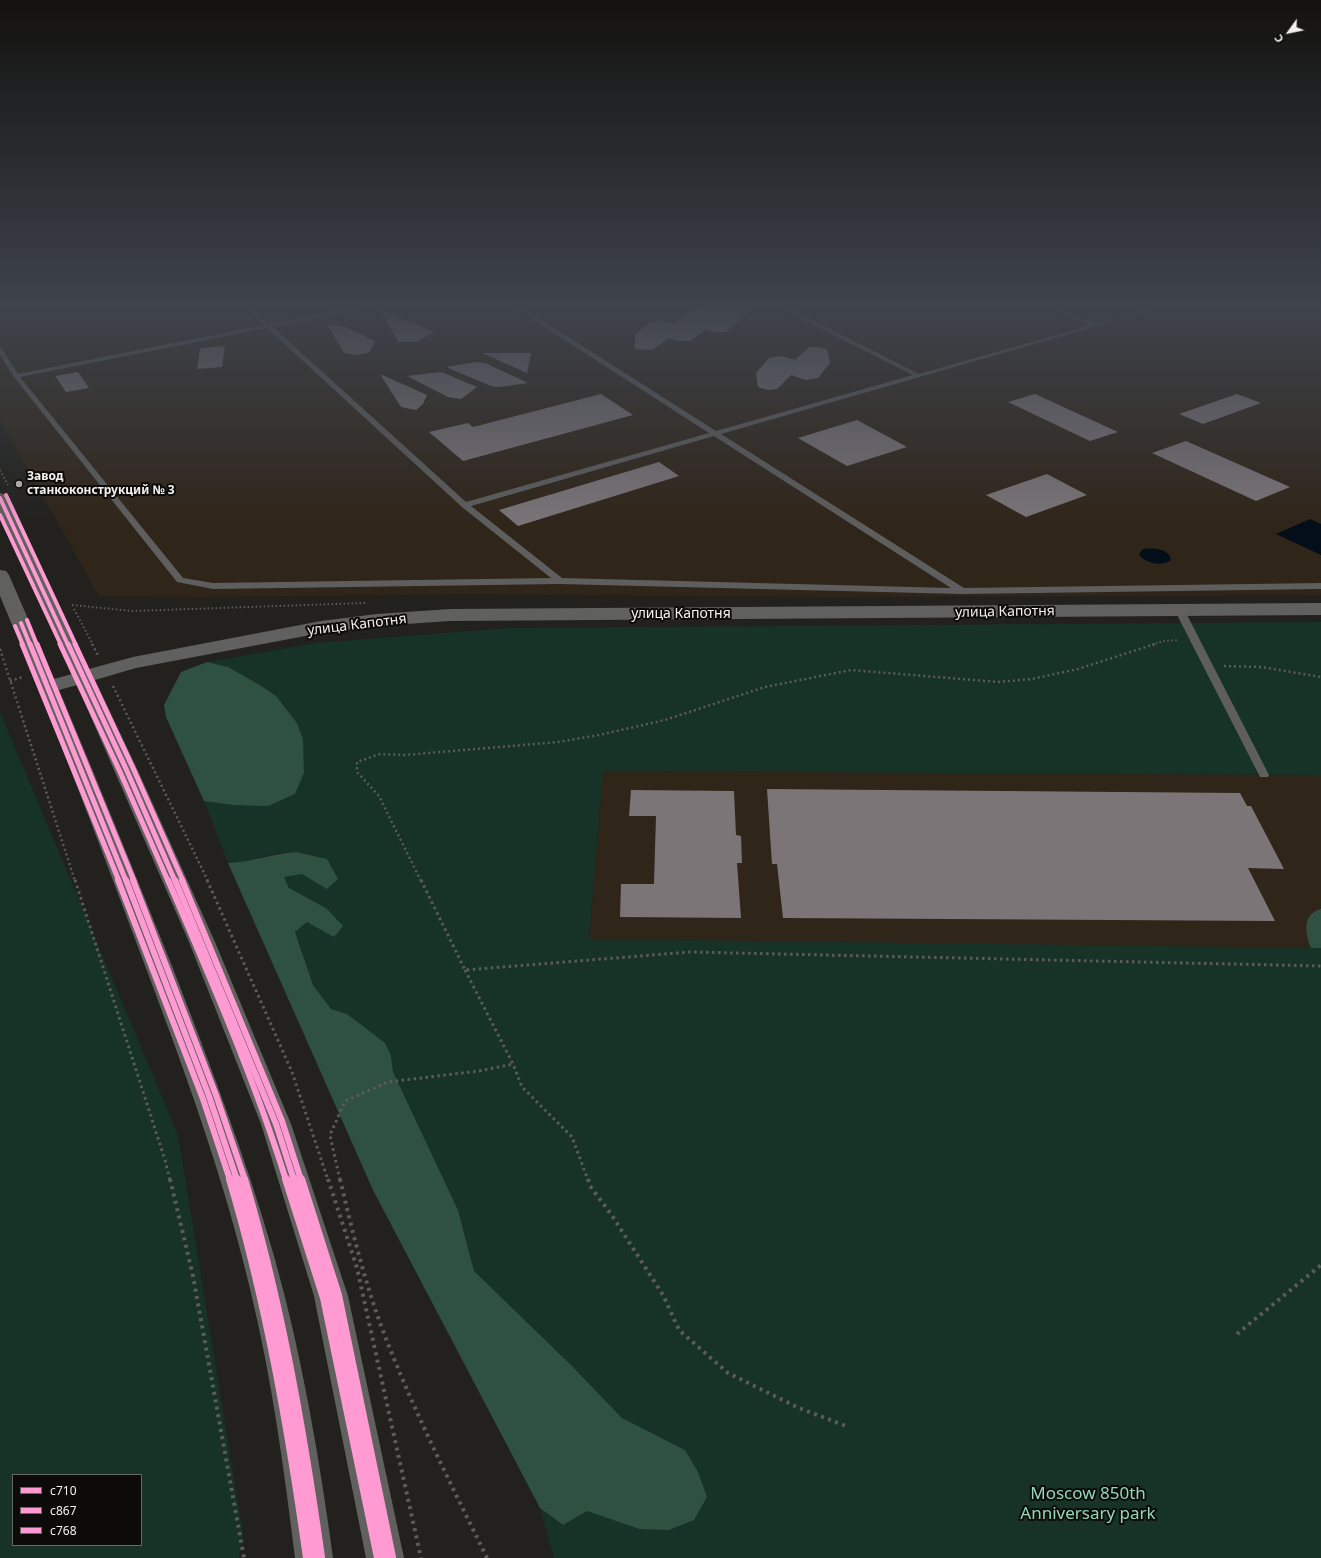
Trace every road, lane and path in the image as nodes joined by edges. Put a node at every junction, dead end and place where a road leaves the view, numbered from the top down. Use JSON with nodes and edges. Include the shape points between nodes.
{"nodes":[{"id":1,"x":20,"y":381,"type":"edge"},
{"id":2,"x":327,"y":381,"type":"edge"},
{"id":3,"x":632,"y":381,"type":"edge"},
{"id":4,"x":903,"y":381,"type":"edge"},
{"id":5,"x":716,"y":434,"type":"junction"},
{"id":6,"x":0,"y":498,"type":"edge"},
{"id":7,"x":465,"y":505,"type":"junction"},
{"id":8,"x":0,"y":575,"type":"edge"},
{"id":9,"x":560,"y":582,"type":"junction"},
{"id":10,"x":1321,"y":586,"type":"edge"},
{"id":11,"x":962,"y":591,"type":"junction"},
{"id":12,"x":5,"y":600,"type":"edge"},
{"id":13,"x":1178,"y":609,"type":"junction"},
{"id":14,"x":1321,"y":609,"type":"edge"},
{"id":15,"x":1194,"y":638,"type":"junction"},
{"id":16,"x":0,"y":648,"type":"edge"},
{"id":17,"x":1208,"y":666,"type":"junction"},
{"id":18,"x":83,"y":677,"type":"junction"},
{"id":19,"x":1321,"y":677,"type":"edge"},
{"id":20,"x":48,"y":687,"type":"junction"},
{"id":21,"x":1264,"y":775,"type":"dead end"},
{"id":22,"x":1321,"y":966,"type":"edge"},
{"id":23,"x":465,"y":970,"type":"junction"},
{"id":24,"x":513,"y":1064,"type":"junction"},
{"id":25,"x":1321,"y":1265,"type":"edge"},
{"id":26,"x":1237,"y":1334,"type":"dead end"},
{"id":27,"x":846,"y":1426,"type":"dead end"},
{"id":28,"x":244,"y":1558,"type":"edge"},
{"id":29,"x":314,"y":1558,"type":"edge"},
{"id":30,"x":385,"y":1558,"type":"edge"},
{"id":31,"x":487,"y":1558,"type":"edge"}],
"edges":[{"from":1,"to":9,"type":"lane","via":[[180,580],[213,586]]},
{"from":2,"to":7,"type":"lane"},
{"from":3,"to":5,"type":"lane"},
{"from":4,"to":5,"type":"lane"},
{"from":5,"to":7,"type":"lane"},
{"from":5,"to":11,"type":"lane"},
{"from":6,"to":18,"type":"main road"},
{"from":7,"to":9,"type":"lane"},
{"from":8,"to":12,"type":"main road"},
{"from":9,"to":11,"type":"lane"},
{"from":10,"to":11,"type":"lane"},
{"from":12,"to":20,"type":"main road"},
{"from":13,"to":14,"type":"main road","name":"улица Капотня"},
{"from":13,"to":15,"type":"lane"},
{"from":13,"to":18,"type":"main road","name":"улица Капотня","via":[[450,615],[321,627],[133,663]]},
{"from":15,"to":17,"type":"lane"},
{"from":15,"to":23,"type":"path","via":[[1163,641],[1078,668],[1032,679],[998,682],[851,670],[765,687],[665,720],[558,742],[405,754],[389,752],[357,762],[357,772],[379,796]]},
{"from":16,"to":28,"type":"path","via":[[164,1160],[193,1276]]},
{"from":17,"to":19,"type":"path","via":[[1261,667]]},
{"from":17,"to":21,"type":"lane"},
{"from":18,"to":20,"type":"main road","name":"улица Капотня"},
{"from":18,"to":30,"type":"main road","via":[[202,942],[276,1124],[332,1296]]},
{"from":20,"to":29,"type":"main road","via":[[186,1035],[232,1165],[259,1259],[284,1372],[305,1484]]},
{"from":22,"to":23,"type":"path","via":[[690,952]]},
{"from":23,"to":24,"type":"path"},
{"from":24,"to":27,"type":"path","via":[[522,1087],[572,1137],[590,1186],[663,1295],[679,1330],[735,1377],[799,1408]]},
{"from":24,"to":31,"type":"path","via":[[479,1071],[388,1082],[345,1101],[330,1135],[349,1218],[380,1319],[415,1408]]},
{"from":25,"to":26,"type":"path"}]}
